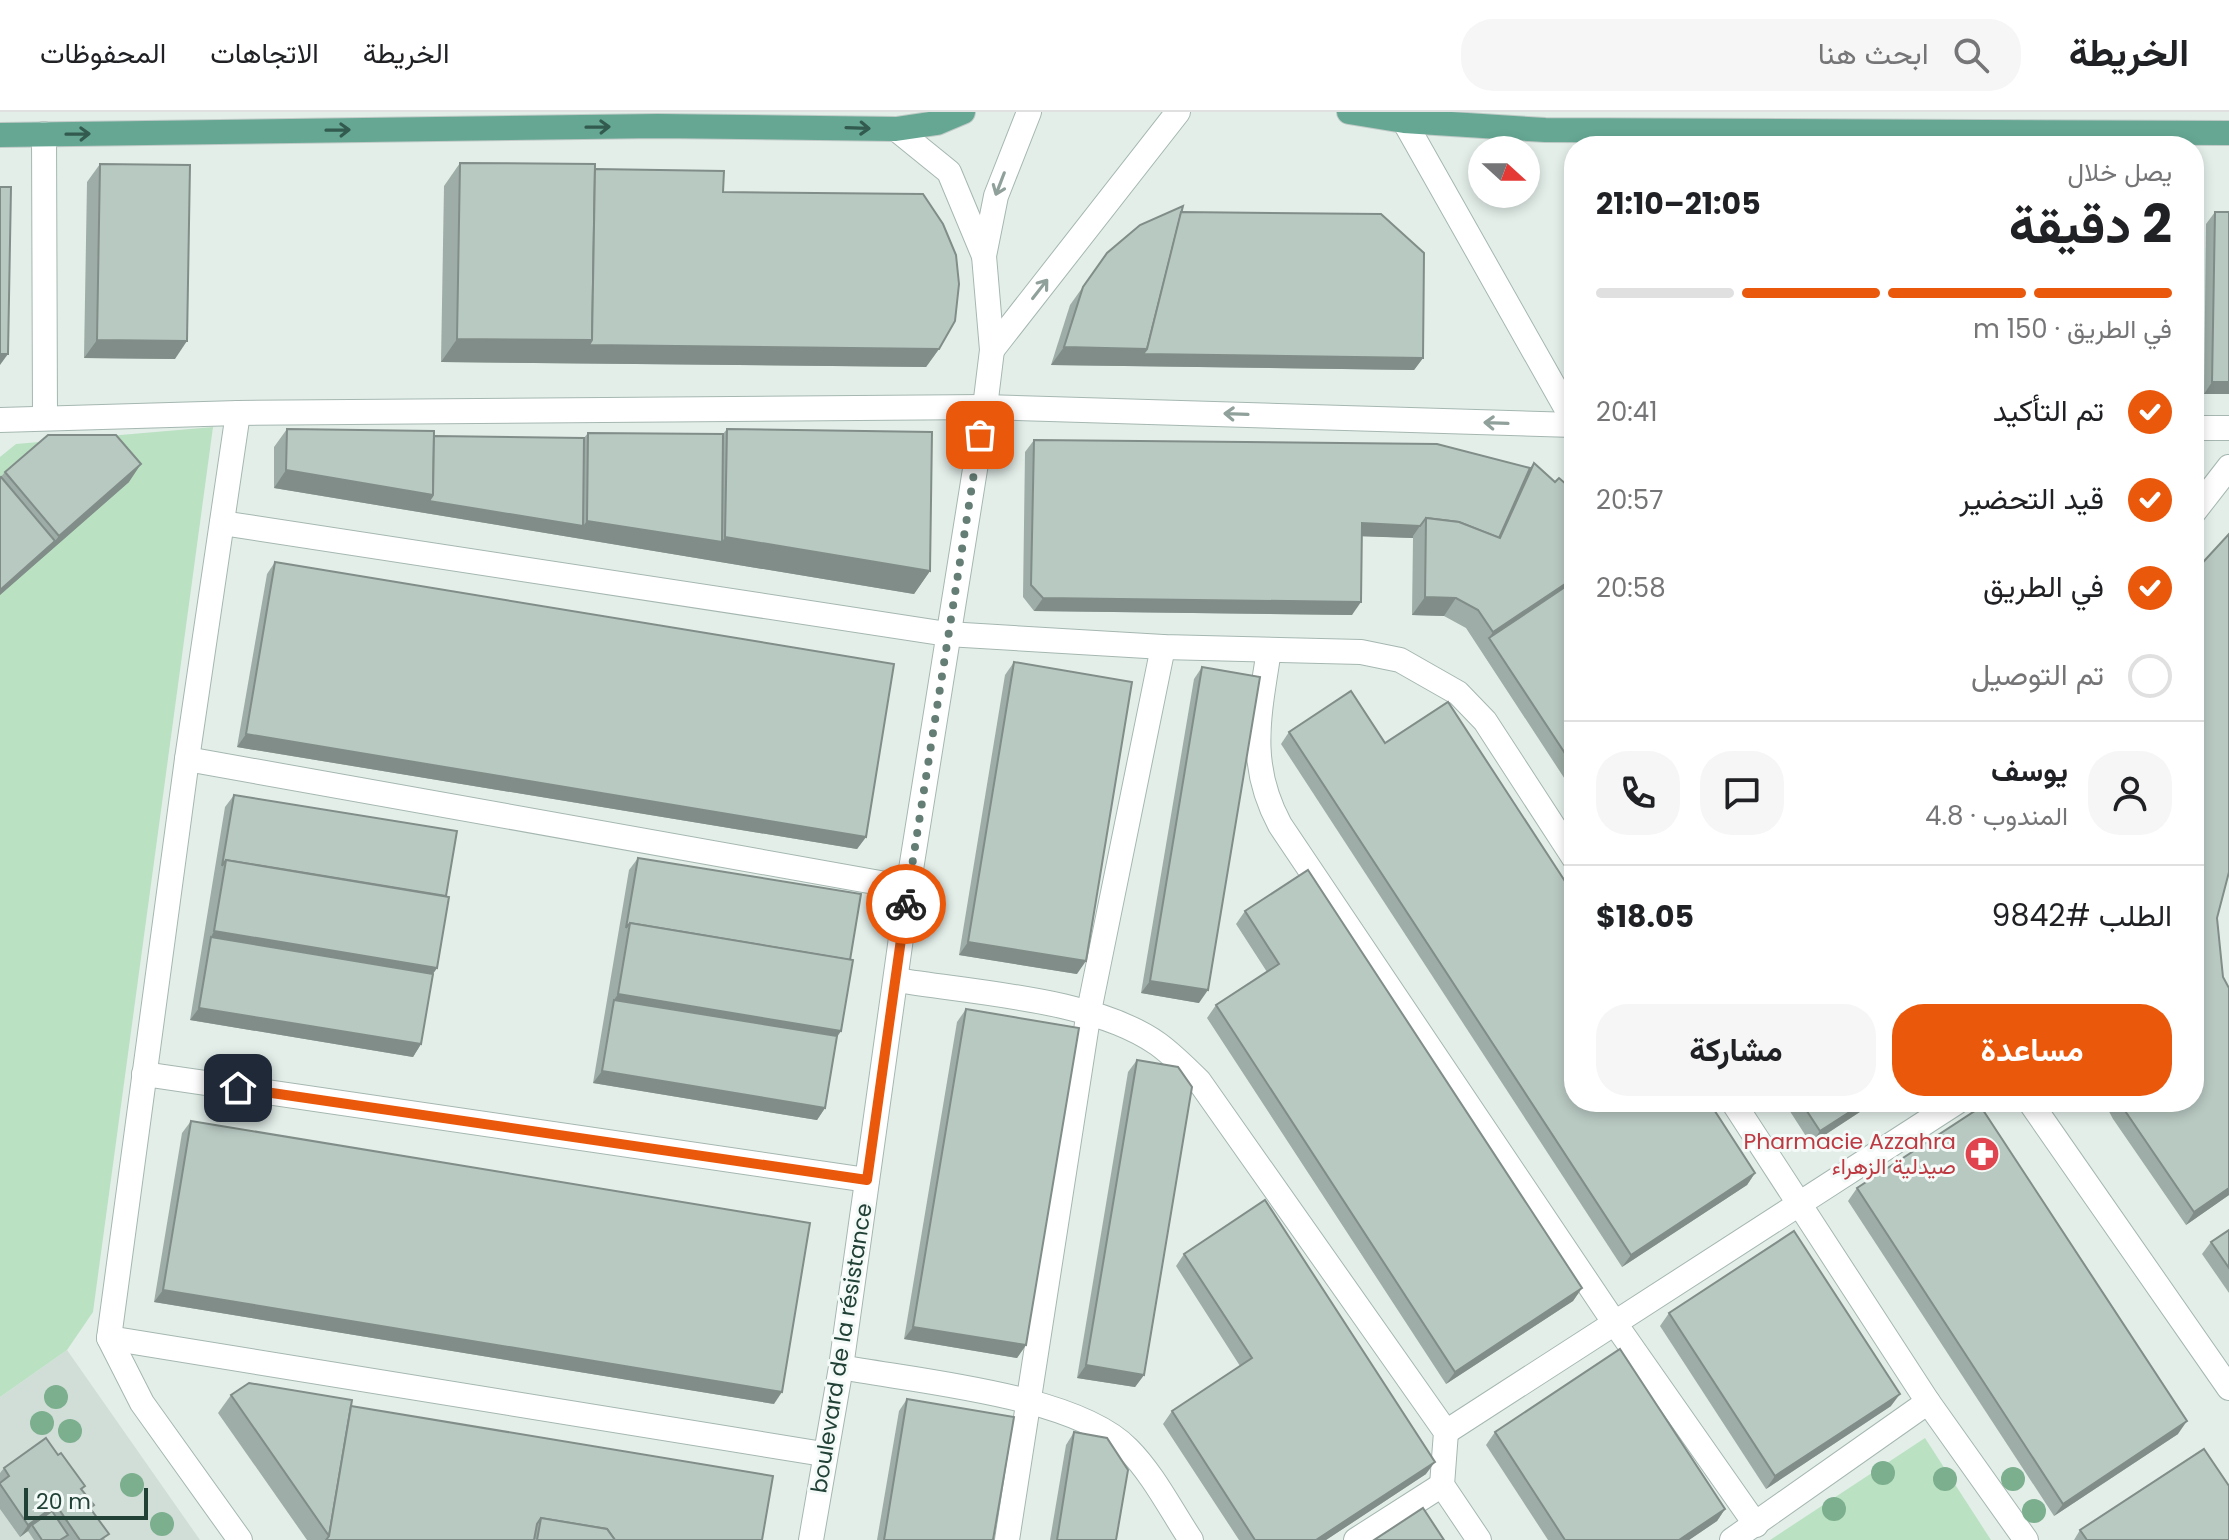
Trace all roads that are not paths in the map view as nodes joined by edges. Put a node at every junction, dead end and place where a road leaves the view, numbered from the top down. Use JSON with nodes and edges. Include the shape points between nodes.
{"nodes":[{"id":1,"x":963,"y":112,"type":"edge"},
{"id":2,"x":1029,"y":112,"type":"edge"},
{"id":3,"x":1178,"y":112,"type":"edge"},
{"id":4,"x":1349,"y":112,"type":"edge"},
{"id":5,"x":1402,"y":117,"type":"edge"},
{"id":6,"x":896,"y":129,"type":"junction"},
{"id":7,"x":2229,"y":133,"type":"edge"},
{"id":8,"x":44,"y":134,"type":"junction"},
{"id":9,"x":0,"y":135,"type":"edge"},
{"id":10,"x":984,"y":256,"type":"junction"},
{"id":11,"x":992,"y":350,"type":"junction"},
{"id":12,"x":1564,"y":406,"type":"edge"},
{"id":13,"x":985,"y":407,"type":"junction"},
{"id":14,"x":238,"y":413,"type":"junction"},
{"id":15,"x":22,"y":419,"type":"edge"},
{"id":16,"x":1564,"y":424,"type":"edge"},
{"id":17,"x":2204,"y":428,"type":"edge"},
{"id":18,"x":2229,"y":428,"type":"edge"},
{"id":19,"x":0,"y":437,"type":"edge"},
{"id":20,"x":2229,"y":467,"type":"edge"},
{"id":21,"x":2204,"y":499,"type":"edge"},
{"id":22,"x":222,"y":523,"type":"junction"},
{"id":23,"x":947,"y":634,"type":"junction"},
{"id":24,"x":1163,"y":647,"type":"junction"},
{"id":25,"x":1269,"y":650,"type":"junction"},
{"id":26,"x":187,"y":759,"type":"junction"},
{"id":27,"x":1564,"y":843,"type":"edge"},
{"id":28,"x":908,"y":888,"type":"junction"},
{"id":29,"x":897,"y":980,"type":"junction"},
{"id":30,"x":1089,"y":1011,"type":"junction"},
{"id":31,"x":144,"y":1074,"type":"junction"},
{"id":32,"x":1740,"y":1112,"type":"edge"},
{"id":33,"x":1941,"y":1112,"type":"edge"},
{"id":34,"x":2037,"y":1112,"type":"edge"},
{"id":35,"x":867,"y":1180,"type":"junction"},
{"id":36,"x":1799,"y":1203,"type":"junction"},
{"id":37,"x":1616,"y":1325,"type":"junction"},
{"id":38,"x":109,"y":1338,"type":"junction"},
{"id":39,"x":841,"y":1367,"type":"junction"},
{"id":40,"x":2229,"y":1388,"type":"edge"},
{"id":41,"x":1029,"y":1402,"type":"junction"},
{"id":42,"x":1928,"y":1402,"type":"junction"},
{"id":43,"x":1446,"y":1432,"type":"junction"},
{"id":44,"x":823,"y":1454,"type":"junction"},
{"id":45,"x":1442,"y":1485,"type":"junction"},
{"id":46,"x":1756,"y":1525,"type":"junction"},
{"id":47,"x":240,"y":1540,"type":"edge"},
{"id":48,"x":811,"y":1540,"type":"edge"},
{"id":49,"x":1007,"y":1540,"type":"edge"},
{"id":50,"x":1191,"y":1540,"type":"edge"},
{"id":51,"x":1356,"y":1540,"type":"edge"},
{"id":52,"x":1479,"y":1540,"type":"edge"},
{"id":53,"x":1732,"y":1540,"type":"edge"},
{"id":54,"x":2026,"y":1540,"type":"edge"}],
"edges":[{"from":1,"to":6,"type":"main road","via":[[937,123]]},
{"from":2,"to":10,"type":"street","one_way":true,"via":[[996,196]]},
{"from":11,"to":3,"type":"street","one_way":true},
{"from":4,"to":5,"type":"main road"},
{"from":5,"to":7,"type":"main road","via":[[1545,130]]},
{"from":5,"to":12,"type":"street"},
{"from":8,"to":6,"type":"main road","one_way":true,"via":[[658,126]]},
{"from":6,"to":10,"type":"street","via":[[949,172]]},
{"from":8,"to":9,"type":"main road"},
{"from":8,"to":15,"type":"street"},
{"from":10,"to":11,"type":"street","name":"boulevard de la résistance"},
{"from":11,"to":13,"type":"street","name":"boulevard de la résistance"},
{"from":13,"to":14,"type":"street"},
{"from":16,"to":13,"type":"street","one_way":true},
{"from":13,"to":23,"type":"street","name":"boulevard de la résistance"},
{"from":14,"to":15,"type":"street"},
{"from":14,"to":22,"type":"street"},
{"from":15,"to":19,"type":"street"},
{"from":17,"to":18,"type":"street"},
{"from":20,"to":21,"type":"street"},
{"from":22,"to":23,"type":"street"},
{"from":22,"to":26,"type":"street"},
{"from":23,"to":24,"type":"street"},
{"from":23,"to":28,"type":"street","name":"boulevard de la résistance"},
{"from":24,"to":25,"type":"street"},
{"from":24,"to":30,"type":"street"},
{"from":25,"to":27,"type":"street","via":[[1361,652],[1400,660],[1449,687],[1485,721]]},
{"from":25,"to":37,"type":"street","via":[[1257,733],[1264,796]]},
{"from":26,"to":28,"type":"street"},
{"from":26,"to":31,"type":"street"},
{"from":28,"to":29,"type":"street","name":"boulevard de la résistance"},
{"from":29,"to":30,"type":"street"},
{"from":29,"to":35,"type":"street","name":"boulevard de la résistance"},
{"from":30,"to":41,"type":"street"},
{"from":30,"to":43,"type":"street","via":[[1156,1042],[1199,1081]]},
{"from":31,"to":35,"type":"street"},
{"from":31,"to":38,"type":"street"},
{"from":32,"to":36,"type":"street"},
{"from":33,"to":36,"type":"street"},
{"from":34,"to":40,"type":"street"},
{"from":35,"to":39,"type":"street","name":"boulevard de la résistance"},
{"from":36,"to":37,"type":"street"},
{"from":36,"to":42,"type":"street"},
{"from":37,"to":43,"type":"street"},
{"from":37,"to":46,"type":"street"},
{"from":38,"to":44,"type":"street"},
{"from":38,"to":47,"type":"street","via":[[142,1403]]},
{"from":39,"to":41,"type":"street"},
{"from":39,"to":44,"type":"street","name":"boulevard de la résistance"},
{"from":41,"to":49,"type":"street"},
{"from":41,"to":50,"type":"street","via":[[1088,1422],[1128,1449]]},
{"from":42,"to":46,"type":"street"},
{"from":42,"to":54,"type":"street"},
{"from":43,"to":45,"type":"street"},
{"from":44,"to":48,"type":"street","name":"boulevard de la résistance"},
{"from":45,"to":51,"type":"street"},
{"from":45,"to":52,"type":"street"},
{"from":46,"to":53,"type":"street"}]}
